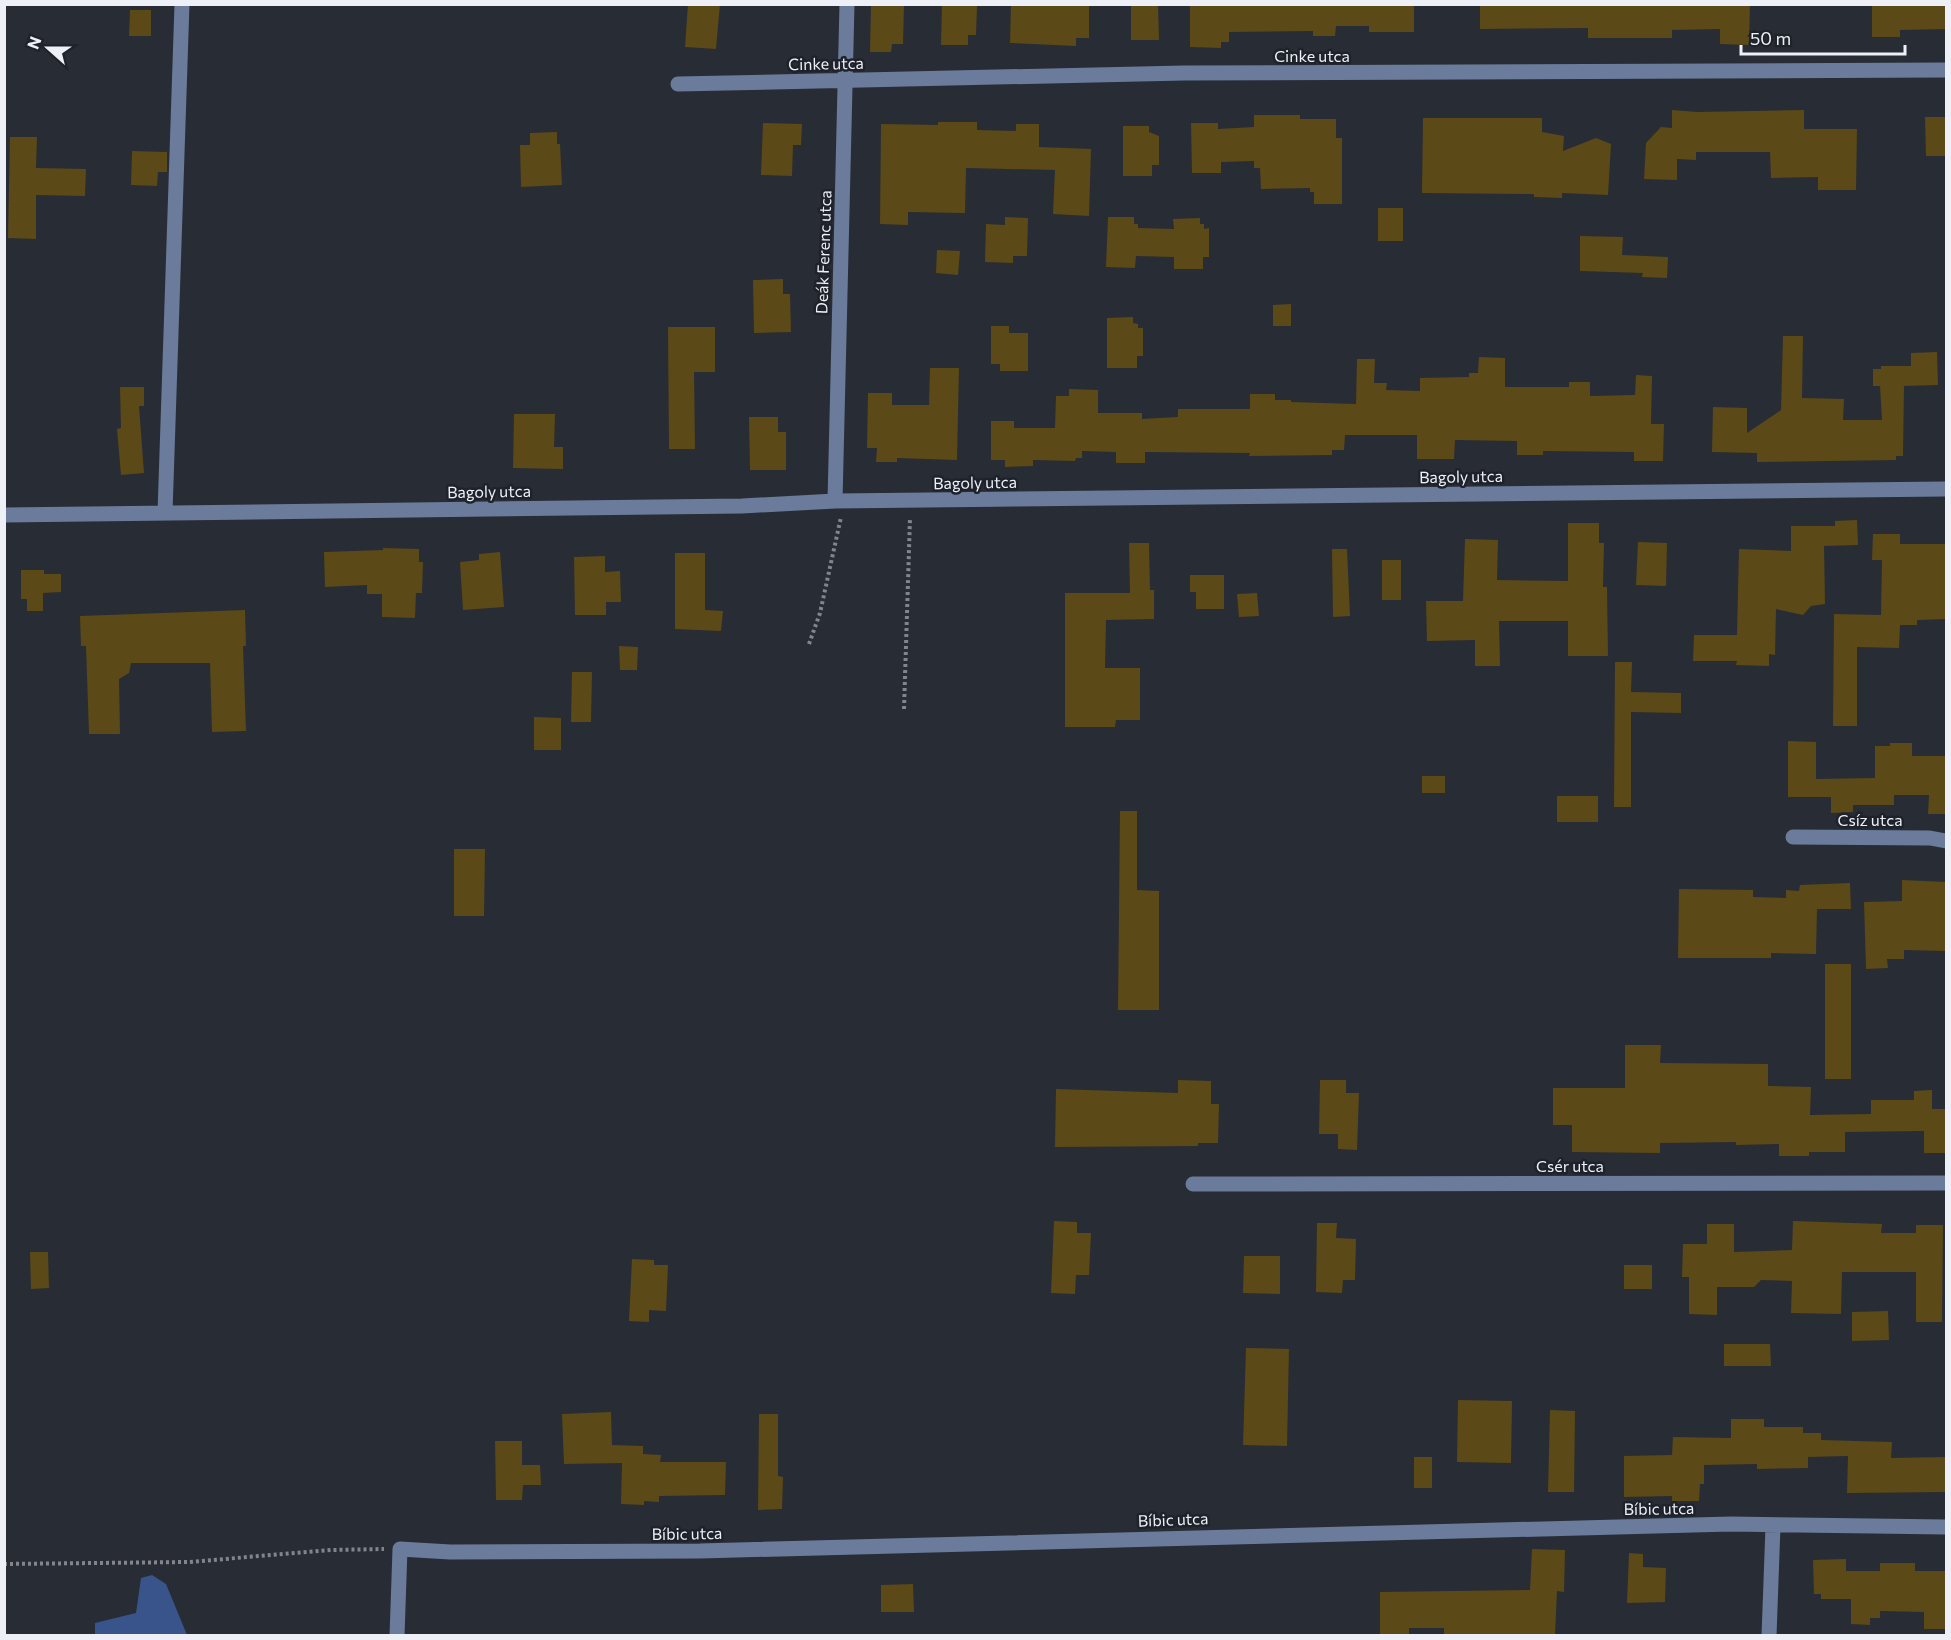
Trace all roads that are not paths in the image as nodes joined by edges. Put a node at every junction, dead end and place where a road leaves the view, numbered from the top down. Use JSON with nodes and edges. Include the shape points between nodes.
{"nodes":[{"id":1,"x":182,"y":4,"type":"edge"},
{"id":2,"x":847,"y":4,"type":"edge"},
{"id":3,"x":1947,"y":70,"type":"edge"},
{"id":4,"x":846,"y":81,"type":"junction"},
{"id":5,"x":678,"y":84,"type":"dead end"},
{"id":6,"x":1947,"y":489,"type":"edge"},
{"id":7,"x":839,"y":501,"type":"junction"},
{"id":8,"x":165,"y":513,"type":"junction"},
{"id":9,"x":4,"y":514,"type":"edge"},
{"id":10,"x":1793,"y":837,"type":"dead end"},
{"id":11,"x":1947,"y":841,"type":"edge"},
{"id":12,"x":1947,"y":1183,"type":"edge"},
{"id":13,"x":1193,"y":1184,"type":"dead end"},
{"id":14,"x":1773,"y":1526,"type":"junction"},
{"id":15,"x":1947,"y":1527,"type":"edge"},
{"id":16,"x":398,"y":1635,"type":"edge"},
{"id":17,"x":1769,"y":1635,"type":"edge"}],
"edges":[{"from":1,"to":8,"type":"street"},
{"from":2,"to":4,"type":"street","name":"Deák Ferenc utca"},
{"from":3,"to":4,"type":"street","name":"Cinke utca","via":[[1177,73]]},
{"from":4,"to":5,"type":"street","name":"Cinke utca"},
{"from":4,"to":7,"type":"street","name":"Deák Ferenc utca"},
{"from":6,"to":7,"type":"street","name":"Bagoly utca"},
{"from":7,"to":8,"type":"street","name":"Bagoly utca","via":[[742,506]]},
{"from":8,"to":9,"type":"street","name":"Bagoly utca"},
{"from":10,"to":11,"type":"street","name":"Csíz utca","via":[[1930,837]]},
{"from":12,"to":13,"type":"street","name":"Csér utca"},
{"from":14,"to":15,"type":"street","name":"Bíbic utca"},
{"from":14,"to":16,"type":"street","name":"Bíbic utca","via":[[1368,1532],[700,1551],[400,1549]]},
{"from":14,"to":17,"type":"street"}]}
